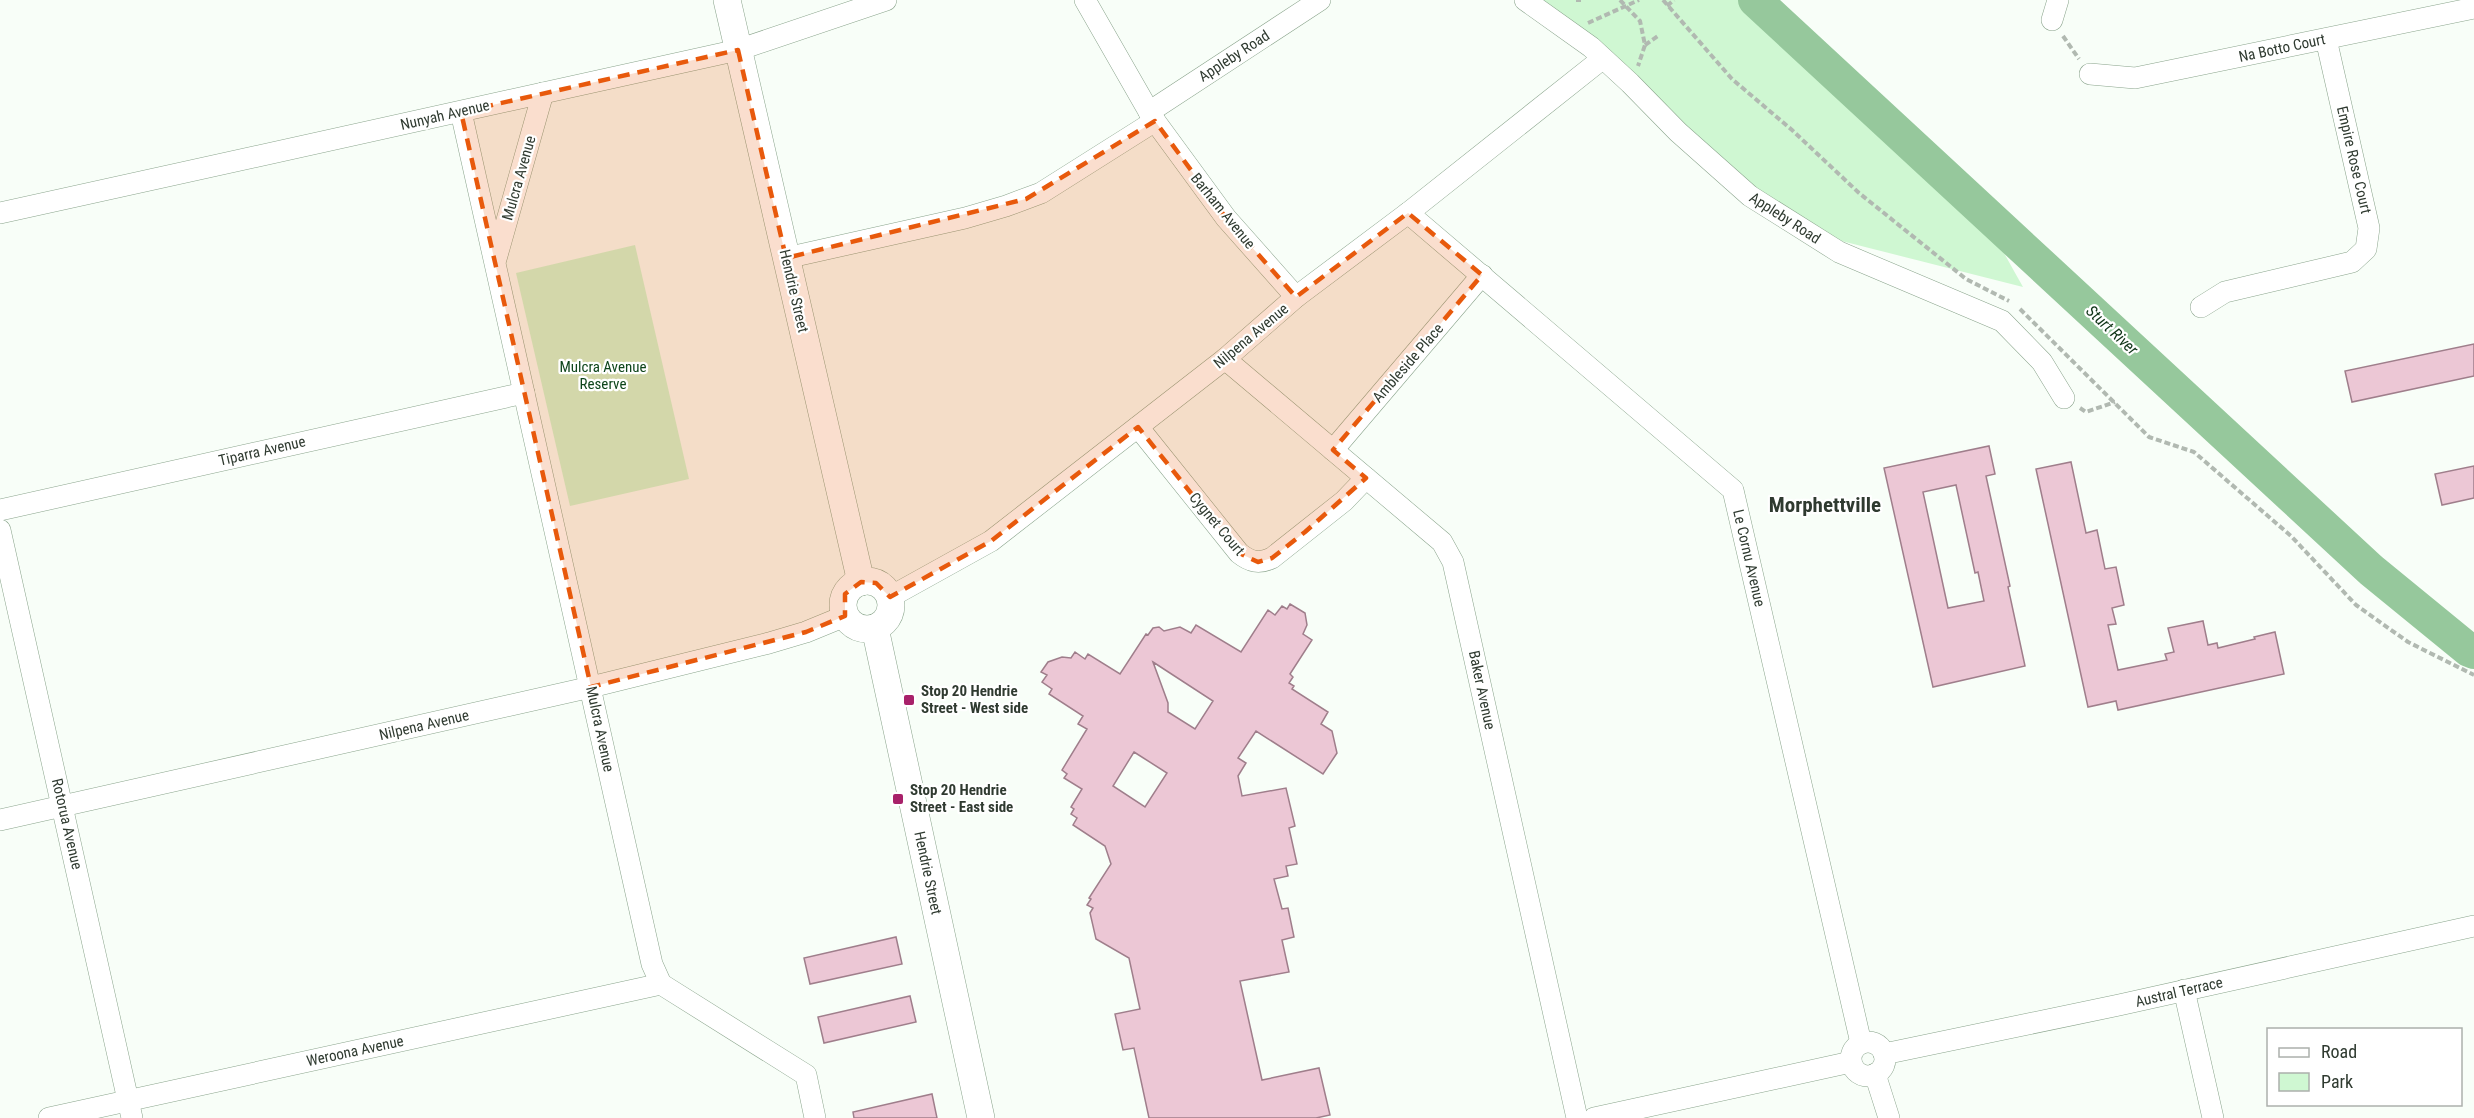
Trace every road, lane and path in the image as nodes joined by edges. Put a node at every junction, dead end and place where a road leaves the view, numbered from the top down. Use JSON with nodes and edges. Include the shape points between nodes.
{"nodes":[{"id":1,"x":727,"y":0,"type":"edge"},
{"id":2,"x":886,"y":0,"type":"edge"},
{"id":3,"x":1085,"y":0,"type":"edge"},
{"id":4,"x":1320,"y":0,"type":"edge"},
{"id":5,"x":1525,"y":0,"type":"edge"},
{"id":6,"x":1620,"y":0,"type":"edge"},
{"id":7,"x":1639,"y":0,"type":"edge"},
{"id":8,"x":1663,"y":0,"type":"edge"},
{"id":9,"x":1674,"y":0,"type":"edge"},
{"id":10,"x":2058,"y":0,"type":"edge"},
{"id":11,"x":1626,"y":6,"type":"junction"},
{"id":12,"x":1667,"y":6,"type":"junction"},
{"id":13,"x":2474,"y":8,"type":"edge"},
{"id":14,"x":2052,"y":20,"type":"joint"},
{"id":15,"x":1568,"y":31,"type":"junction"},
{"id":16,"x":1658,"y":36,"type":"dead end"},
{"id":17,"x":2326,"y":39,"type":"junction"},
{"id":18,"x":1645,"y":45,"type":"junction"},
{"id":19,"x":738,"y":50,"type":"junction"},
{"id":20,"x":1602,"y":59,"type":"junction"},
{"id":21,"x":2090,"y":74,"type":"joint"},
{"id":22,"x":1630,"y":83,"type":"junction"},
{"id":23,"x":543,"y":93,"type":"junction"},
{"id":24,"x":461,"y":112,"type":"junction"},
{"id":25,"x":1152,"y":117,"type":"junction"},
{"id":26,"x":0,"y":213,"type":"edge"},
{"id":27,"x":1408,"y":213,"type":"junction"},
{"id":28,"x":786,"y":258,"type":"junction"},
{"id":29,"x":495,"y":262,"type":"junction"},
{"id":30,"x":1482,"y":275,"type":"junction"},
{"id":31,"x":1296,"y":297,"type":"junction"},
{"id":32,"x":2010,"y":302,"type":"dead end"},
{"id":33,"x":2201,"y":307,"type":"dead end"},
{"id":34,"x":2019,"y":308,"type":"dead end"},
{"id":35,"x":1225,"y":359,"type":"junction"},
{"id":36,"x":524,"y":393,"type":"junction"},
{"id":37,"x":2064,"y":398,"type":"joint"},
{"id":38,"x":2115,"y":402,"type":"junction"},
{"id":39,"x":1138,"y":427,"type":"junction"},
{"id":40,"x":1333,"y":450,"type":"junction"},
{"id":41,"x":1366,"y":478,"type":"junction"},
{"id":42,"x":0,"y":510,"type":"edge"},
{"id":43,"x":0,"y":530,"type":"edge"},
{"id":44,"x":861,"y":582,"type":"junction"},
{"id":45,"x":890,"y":597,"type":"junction"},
{"id":46,"x":845,"y":616,"type":"junction"},
{"id":47,"x":874,"y":628,"type":"junction"},
{"id":48,"x":2474,"y":675,"type":"edge"},
{"id":49,"x":591,"y":687,"type":"junction"},
{"id":50,"x":63,"y":806,"type":"junction"},
{"id":51,"x":0,"y":820,"type":"edge"},
{"id":52,"x":2474,"y":926,"type":"edge"},
{"id":53,"x":661,"y":984,"type":"junction"},
{"id":54,"x":2184,"y":990,"type":"junction"},
{"id":55,"x":1856,"y":1052,"type":"junction"},
{"id":56,"x":1884,"y":1054,"type":"junction"},
{"id":57,"x":1875,"y":1074,"type":"junction"},
{"id":58,"x":130,"y":1109,"type":"edge"},
{"id":59,"x":1603,"y":1117,"type":"edge"},
{"id":60,"x":49,"y":1118,"type":"edge"},
{"id":61,"x":815,"y":1118,"type":"edge"},
{"id":62,"x":981,"y":1118,"type":"edge"},
{"id":63,"x":1576,"y":1118,"type":"edge"},
{"id":64,"x":1889,"y":1118,"type":"edge"},
{"id":65,"x":2213,"y":1118,"type":"edge"}],
"edges":[{"from":1,"to":19,"type":"street","name":"Hendrie Street"},
{"from":2,"to":19,"type":"street","name":"Nunyah Avenue"},
{"from":3,"to":25,"type":"street","name":"Barham Avenue"},
{"from":4,"to":25,"type":"street","name":"Appleby Road"},
{"from":5,"to":15,"type":"street","name":"Appleby Road"},
{"from":6,"to":11,"type":"path"},
{"from":7,"to":11,"type":"path"},
{"from":8,"to":12,"type":"path"},
{"from":9,"to":12,"type":"path"},
{"from":10,"to":14,"type":"street"},
{"from":11,"to":15,"type":"path"},
{"from":11,"to":18,"type":"path","via":[[1640,21]]},
{"from":12,"to":32,"type":"path","via":[[1732,79],[1859,193],[1966,279]]},
{"from":13,"to":17,"type":"street","name":"Na Botto Court"},
{"from":14,"to":21,"type":"path"},
{"from":15,"to":20,"type":"street","name":"Appleby Road"},
{"from":16,"to":18,"type":"path"},
{"from":17,"to":21,"type":"street","name":"Na Botto Court","via":[[2134,78]]},
{"from":17,"to":33,"type":"street","name":"Empire Rose Court","via":[[2369,228],[2366,249],[2352,262],[2225,292]]},
{"from":18,"to":22,"type":"path"},
{"from":19,"to":23,"type":"street","name":"Nunyah Avenue"},
{"from":19,"to":28,"type":"street","name":"Hendrie Street"},
{"from":20,"to":22,"type":"street","name":"Appleby Road"},
{"from":20,"to":27,"type":"street","name":"Nilpena Avenue"},
{"from":22,"to":37,"type":"street","name":"Appleby Road","via":[[1750,196],[1839,252],[2002,321],[2042,362]]},
{"from":23,"to":24,"type":"street","name":"Nunyah Avenue"},
{"from":23,"to":29,"type":"street","name":"Mulcra Avenue"},
{"from":24,"to":26,"type":"street","name":"Nunyah Avenue"},
{"from":24,"to":29,"type":"street","name":"Mulcra Avenue"},
{"from":25,"to":28,"type":"street","via":[[1041,193],[965,218]]},
{"from":25,"to":31,"type":"street","name":"Barham Avenue","via":[[1226,218]]},
{"from":27,"to":30,"type":"street","name":"Le Cornu Avenue"},
{"from":27,"to":31,"type":"street","name":"Nilpena Avenue"},
{"from":28,"to":44,"type":"street","name":"Hendrie Street"},
{"from":29,"to":36,"type":"street","name":"Mulcra Avenue"},
{"from":30,"to":40,"type":"street","name":"Ambleside Place"},
{"from":30,"to":55,"type":"street","name":"Le Cornu Avenue","via":[[1733,489]]},
{"from":31,"to":35,"type":"street","name":"Nilpena Avenue"},
{"from":34,"to":38,"type":"path"},
{"from":35,"to":39,"type":"street","name":"Nilpena Avenue"},
{"from":35,"to":40,"type":"street","name":"Baker Avenue"},
{"from":36,"to":42,"type":"street","name":"Tiparra Avenue"},
{"from":36,"to":49,"type":"street","name":"Mulcra Avenue"},
{"from":37,"to":38,"type":"path","via":[[2086,412]]},
{"from":38,"to":48,"type":"path","via":[[2149,437],[2194,452],[2241,491],[2291,536],[2356,605],[2408,642]]},
{"from":39,"to":41,"type":"street","name":"Cygnet Court","via":[[1239,553],[1251,561],[1272,558],[1344,501]]},
{"from":39,"to":45,"type":"street","name":"Nilpena Avenue","via":[[991,541]]},
{"from":40,"to":41,"type":"street","name":"Baker Avenue"},
{"from":41,"to":63,"type":"street","name":"Baker Avenue","via":[[1442,542],[1454,562]]},
{"from":43,"to":50,"type":"street","name":"Rotorua Avenue"},
{"from":44,"to":45,"type":"street","via":[[876,583]]},
{"from":44,"to":46,"type":"street","via":[[845,594]]},
{"from":45,"to":47,"type":"street","via":[[888,618]]},
{"from":46,"to":47,"type":"street","via":[[858,628]]},
{"from":46,"to":49,"type":"street","name":"Nilpena Avenue","via":[[769,644]]},
{"from":47,"to":62,"type":"street","name":"Hendrie Street"},
{"from":49,"to":50,"type":"street","name":"Nilpena Avenue"},
{"from":49,"to":53,"type":"street","name":"Mulcra Avenue","via":[[651,964]]},
{"from":50,"to":51,"type":"street","name":"Nilpena Avenue"},
{"from":50,"to":58,"type":"street","name":"Rotorua Avenue"},
{"from":52,"to":54,"type":"street","name":"Austral Terrace"},
{"from":53,"to":58,"type":"street","name":"Weroona Avenue"},
{"from":53,"to":61,"type":"street","via":[[806,1075]]},
{"from":54,"to":56,"type":"street","name":"Austral Terrace"},
{"from":54,"to":65,"type":"street"},
{"from":55,"to":56,"type":"street","via":[[1875,1043]]},
{"from":55,"to":57,"type":"street","via":[[1854,1070],[1862,1075]]},
{"from":55,"to":59,"type":"street"},
{"from":56,"to":57,"type":"street","via":[[1883,1066]]},
{"from":57,"to":64,"type":"street"},
{"from":58,"to":60,"type":"street","name":"Weroona Avenue"}]}
